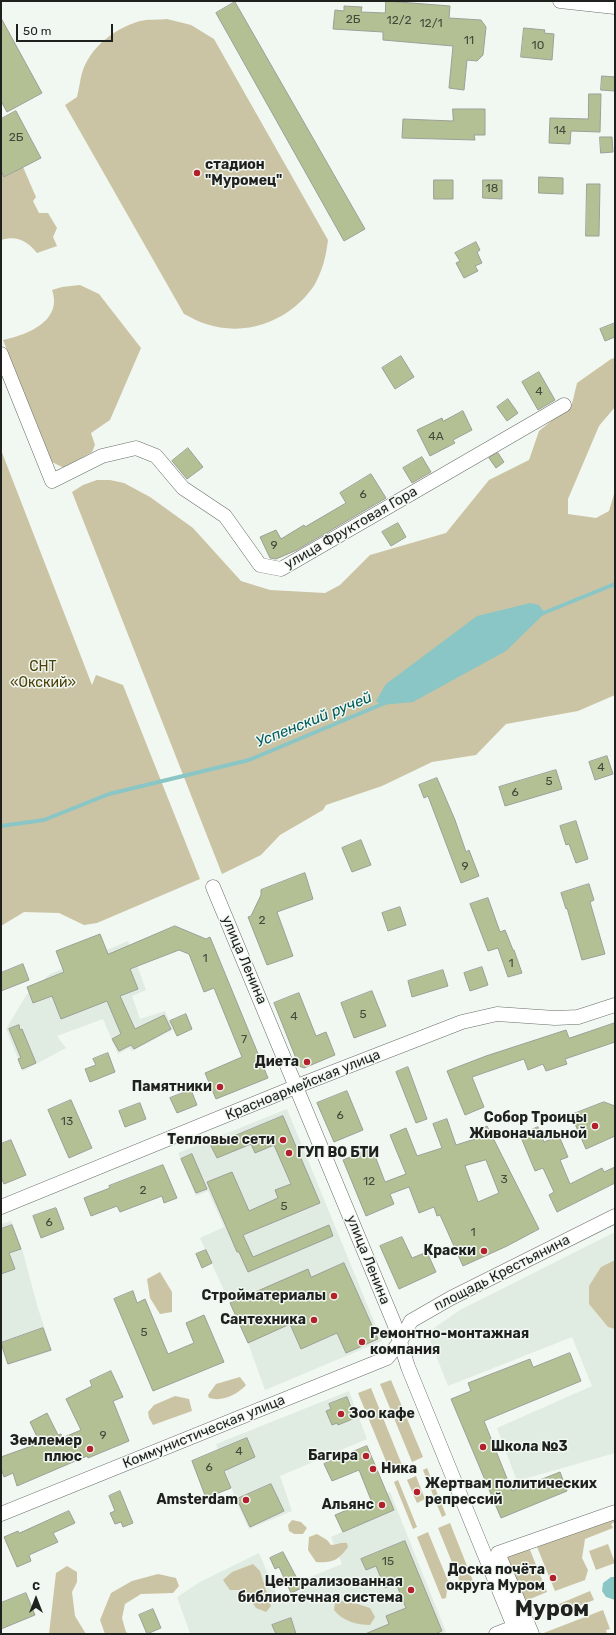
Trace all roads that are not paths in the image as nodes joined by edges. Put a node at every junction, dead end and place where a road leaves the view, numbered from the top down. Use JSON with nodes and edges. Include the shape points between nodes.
{"nodes":[{"id":1,"x":560,"y":1,"type":"edge"},
{"id":2,"x":615,"y":7,"type":"edge"},
{"id":3,"x":1,"y":354,"type":"edge"},
{"id":4,"x":564,"y":405,"type":"dead end"},
{"id":5,"x":213,"y":887,"type":"dead end"},
{"id":6,"x":615,"y":1005,"type":"edge"},
{"id":7,"x":296,"y":1087,"type":"junction"},
{"id":8,"x":1,"y":1207,"type":"edge"},
{"id":9,"x":615,"y":1216,"type":"edge"},
{"id":10,"x":400,"y":1342,"type":"junction"},
{"id":11,"x":615,"y":1512,"type":"edge"},
{"id":12,"x":1,"y":1514,"type":"edge"},
{"id":13,"x":516,"y":1630,"type":"edge"},
{"id":14,"x":496,"y":1634,"type":"edge"},
{"id":15,"x":532,"y":1634,"type":"edge"}],
"edges":[{"from":1,"to":2,"type":"street"},
{"from":3,"to":4,"type":"street","name":"улица Фруктовая Гора","via":[[52,481],[102,456],[136,448],[156,456],[183,488],[225,516],[260,565],[281,569]]},
{"from":5,"to":7,"type":"street","name":"улица Ленина"},
{"from":6,"to":7,"type":"street","name":"Красноармейская улица","via":[[578,1017],[497,1014],[462,1022]]},
{"from":7,"to":8,"type":"street","name":"Красноармейская улица"},
{"from":7,"to":10,"type":"street","name":"улица Ленина"},
{"from":9,"to":10,"type":"street","name":"площадь Крестьянина","via":[[451,1298],[411,1322]]},
{"from":10,"to":12,"type":"street","name":"Коммунистическая улица","via":[[387,1358]]},
{"from":10,"to":13,"type":"street","name":"улица Ленина"},
{"from":11,"to":15,"type":"street","via":[[498,1553]]},
{"from":13,"to":14,"type":"street"}]}
